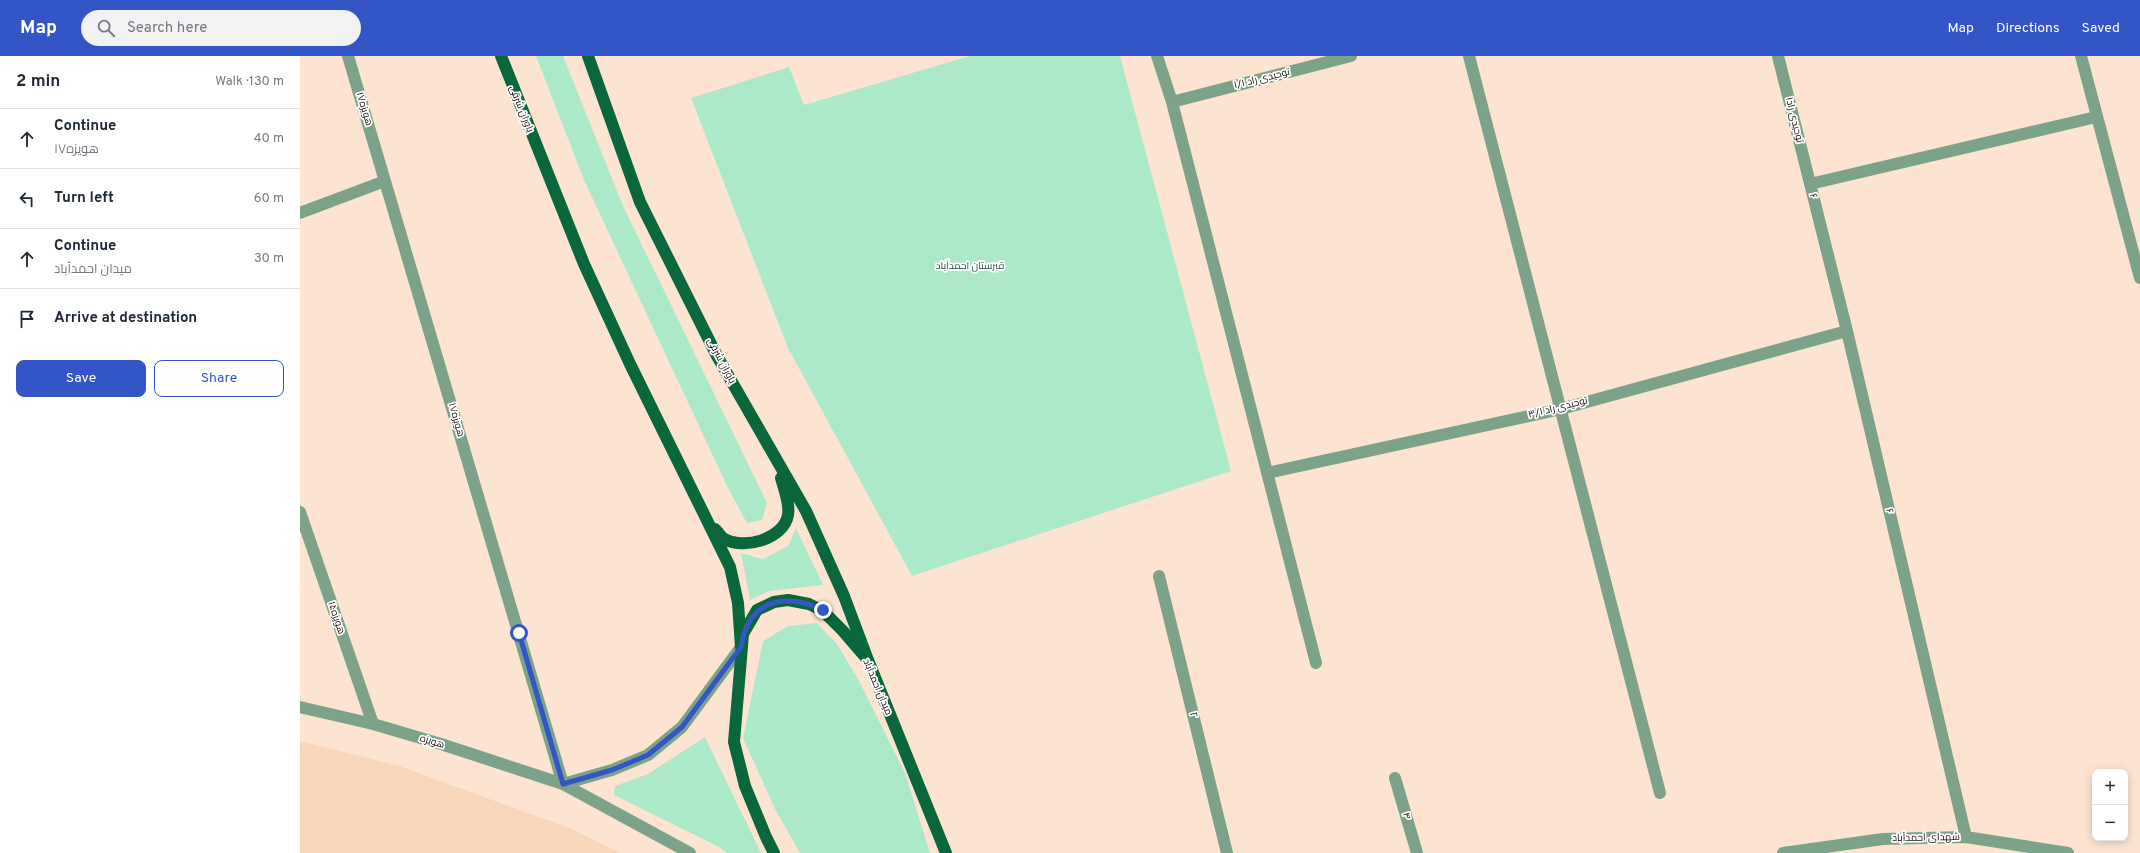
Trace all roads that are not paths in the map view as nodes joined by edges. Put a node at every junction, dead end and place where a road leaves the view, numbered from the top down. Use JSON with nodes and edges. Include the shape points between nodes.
{"nodes":[{"id":1,"x":348,"y":56,"type":"edge"},
{"id":2,"x":501,"y":56,"type":"edge"},
{"id":3,"x":588,"y":56,"type":"edge"},
{"id":4,"x":1158,"y":56,"type":"edge"},
{"id":5,"x":1351,"y":56,"type":"edge"},
{"id":6,"x":1468,"y":56,"type":"edge"},
{"id":7,"x":1778,"y":56,"type":"edge"},
{"id":8,"x":2081,"y":56,"type":"edge"},
{"id":9,"x":1172,"y":102,"type":"junction"},
{"id":10,"x":2096,"y":117,"type":"junction"},
{"id":11,"x":385,"y":181,"type":"junction"},
{"id":12,"x":1810,"y":184,"type":"junction"},
{"id":13,"x":300,"y":213,"type":"edge"},
{"id":14,"x":2140,"y":278,"type":"edge"},
{"id":15,"x":1847,"y":331,"type":"junction"},
{"id":16,"x":1561,"y":409,"type":"junction"},
{"id":17,"x":778,"y":464,"type":"junction"},
{"id":18,"x":1267,"y":473,"type":"junction"},
{"id":19,"x":701,"y":508,"type":"junction"},
{"id":20,"x":300,"y":512,"type":"edge"},
{"id":21,"x":1159,"y":576,"type":"dead end"},
{"id":22,"x":741,"y":647,"type":"junction"},
{"id":23,"x":868,"y":660,"type":"junction"},
{"id":24,"x":1316,"y":663,"type":"dead end"},
{"id":25,"x":300,"y":707,"type":"edge"},
{"id":26,"x":373,"y":724,"type":"junction"},
{"id":27,"x":1395,"y":778,"type":"dead end"},
{"id":28,"x":563,"y":784,"type":"junction"},
{"id":29,"x":1660,"y":793,"type":"dead end"},
{"id":30,"x":1966,"y":838,"type":"junction"},
{"id":31,"x":1988,"y":841,"type":"junction"},
{"id":32,"x":690,"y":853,"type":"edge"},
{"id":33,"x":774,"y":853,"type":"edge"},
{"id":34,"x":946,"y":853,"type":"edge"},
{"id":35,"x":1227,"y":853,"type":"edge"},
{"id":36,"x":1417,"y":853,"type":"edge"},
{"id":37,"x":1783,"y":853,"type":"edge"},
{"id":38,"x":1992,"y":853,"type":"edge"},
{"id":39,"x":2068,"y":853,"type":"edge"}],
"edges":[{"from":1,"to":11,"type":"street","name":"هویزه۱۷"},
{"from":2,"to":19,"type":"main road","name":"یاوران شرقی","via":[[584,264]]},
{"from":3,"to":17,"type":"main road","name":"یاوران شرقی","via":[[640,202],[717,356]]},
{"from":4,"to":9,"type":"street"},
{"from":5,"to":9,"type":"street","name":"۱/۱ توحیدی راد"},
{"from":6,"to":16,"type":"street"},
{"from":7,"to":12,"type":"street","name":"توحیدی راد۱"},
{"from":8,"to":10,"type":"street"},
{"from":9,"to":18,"type":"street"},
{"from":10,"to":12,"type":"street"},
{"from":10,"to":14,"type":"street"},
{"from":11,"to":13,"type":"street"},
{"from":11,"to":28,"type":"street","name":"هویزه۱۷"},
{"from":12,"to":15,"type":"street","name":"۶"},
{"from":15,"to":16,"type":"street","name":"۳/۱ توحیدی راد"},
{"from":15,"to":30,"type":"street","name":"۶"},
{"from":16,"to":18,"type":"street","name":"۳/۱ توحیدی راد"},
{"from":16,"to":29,"type":"street"},
{"from":17,"to":19,"type":"main road","via":[[787,498],[788,516],[777,532],[760,542],[742,544],[723,538]]},
{"from":17,"to":23,"type":"main road","name":"یاوران شرقی","via":[[806,511],[844,596]]},
{"from":18,"to":24,"type":"street"},
{"from":19,"to":22,"type":"main road","name":"یاوران شرقی","via":[[730,567],[738,603]]},
{"from":20,"to":26,"type":"street","name":"هویزه۱۵"},
{"from":21,"to":35,"type":"street","name":"۲"},
{"from":22,"to":23,"type":"main road","name":"میدان احمدآباد","via":[[743,634],[757,610],[774,602],[788,600],[823,610]]},
{"from":22,"to":28,"type":"street","via":[[682,727],[648,755],[612,770]]},
{"from":22,"to":33,"type":"main road","name":"میدان احمدآباد","via":[[734,742],[745,786]]},
{"from":23,"to":34,"type":"main road","name":"میدان احمدآباد"},
{"from":25,"to":26,"type":"street","name":"هویزه"},
{"from":26,"to":28,"type":"street","name":"هویزه"},
{"from":27,"to":36,"type":"street","name":"۴"},
{"from":28,"to":32,"type":"street","name":"هویزه"},
{"from":30,"to":31,"type":"street","name":"شهدای احمدآباد"},
{"from":30,"to":37,"type":"street","name":"شهدای احمدآباد","via":[[1883,839]]},
{"from":31,"to":38,"type":"street"},
{"from":31,"to":39,"type":"street","name":"شهدای احمدآباد"}]}
